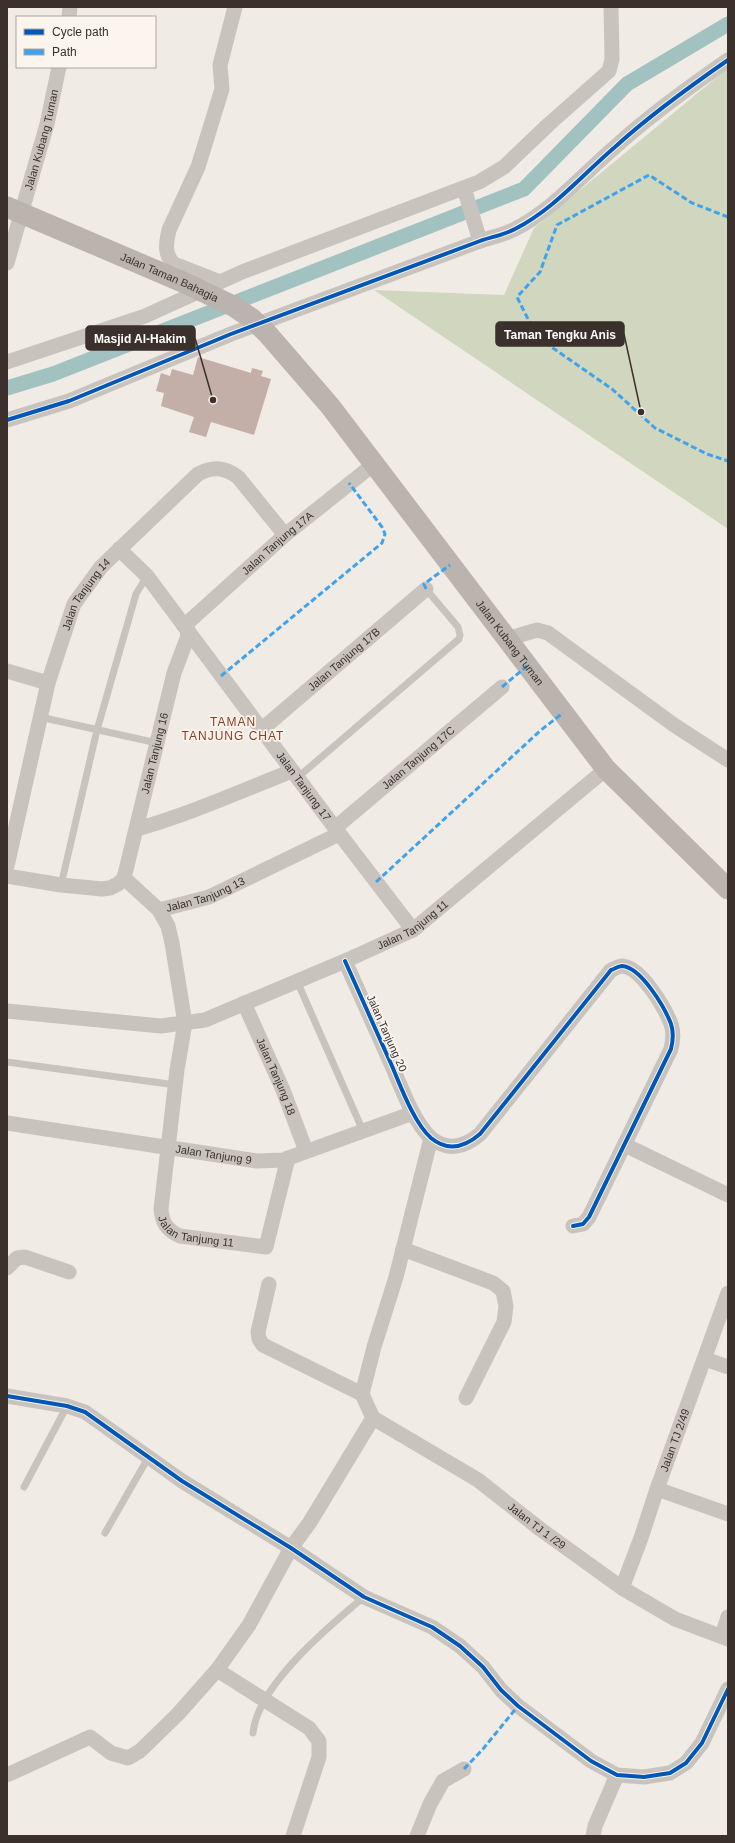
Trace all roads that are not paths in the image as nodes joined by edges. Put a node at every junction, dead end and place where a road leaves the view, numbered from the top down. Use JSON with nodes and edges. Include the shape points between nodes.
{"nodes":[{"id":1,"x":235,"y":7,"type":"edge"},
{"id":2,"x":611,"y":7,"type":"edge"},
{"id":3,"x":728,"y":60,"type":"edge"},
{"id":4,"x":59,"y":68,"type":"edge"},
{"id":5,"x":465,"y":194,"type":"junction"},
{"id":6,"x":14,"y":210,"type":"edge"},
{"id":7,"x":480,"y":240,"type":"junction"},
{"id":8,"x":7,"y":263,"type":"edge"},
{"id":9,"x":220,"y":282,"type":"junction"},
{"id":10,"x":7,"y":362,"type":"edge"},
{"id":11,"x":309,"y":380,"type":"joint"},
{"id":12,"x":7,"y":420,"type":"edge"},
{"id":13,"x":374,"y":464,"type":"junction"},
{"id":14,"x":285,"y":535,"type":"junction"},
{"id":15,"x":119,"y":550,"type":"junction"},
{"id":16,"x":147,"y":576,"type":"junction"},
{"id":17,"x":426,"y":589,"type":"joint"},
{"id":18,"x":186,"y":628,"type":"junction"},
{"id":19,"x":507,"y":639,"type":"junction"},
{"id":20,"x":7,"y":672,"type":"edge"},
{"id":21,"x":48,"y":683,"type":"junction"},
{"id":22,"x":502,"y":687,"type":"dead end"},
{"id":23,"x":40,"y":717,"type":"junction"},
{"id":24,"x":97,"y":730,"type":"junction"},
{"id":25,"x":261,"y":730,"type":"junction"},
{"id":26,"x":157,"y":743,"type":"junction"},
{"id":27,"x":728,"y":760,"type":"edge"},
{"id":28,"x":606,"y":770,"type":"junction"},
{"id":29,"x":294,"y":774,"type":"junction"},
{"id":30,"x":137,"y":829,"type":"junction"},
{"id":31,"x":337,"y":831,"type":"junction"},
{"id":32,"x":7,"y":866,"type":"edge"},
{"id":33,"x":7,"y":876,"type":"edge"},
{"id":34,"x":124,"y":878,"type":"junction"},
{"id":35,"x":61,"y":885,"type":"junction"},
{"id":36,"x":728,"y":889,"type":"edge"},
{"id":37,"x":159,"y":910,"type":"junction"},
{"id":38,"x":413,"y":930,"type":"junction"},
{"id":39,"x":345,"y":961,"type":"junction"},
{"id":40,"x":297,"y":981,"type":"junction"},
{"id":41,"x":244,"y":1003,"type":"junction"},
{"id":42,"x":7,"y":1011,"type":"edge"},
{"id":43,"x":185,"y":1023,"type":"junction"},
{"id":44,"x":7,"y":1062,"type":"edge"},
{"id":45,"x":176,"y":1085,"type":"junction"},
{"id":46,"x":413,"y":1112,"type":"junction"},
{"id":47,"x":7,"y":1123,"type":"edge"},
{"id":48,"x":363,"y":1131,"type":"junction"},
{"id":49,"x":431,"y":1138,"type":"junction"},
{"id":50,"x":624,"y":1145,"type":"junction"},
{"id":51,"x":168,"y":1148,"type":"junction"},
{"id":52,"x":306,"y":1151,"type":"junction"},
{"id":53,"x":288,"y":1158,"type":"junction"},
{"id":54,"x":728,"y":1195,"type":"edge"},
{"id":55,"x":573,"y":1226,"type":"dead end"},
{"id":56,"x":403,"y":1249,"type":"junction"},
{"id":57,"x":7,"y":1268,"type":"edge"},
{"id":58,"x":69,"y":1272,"type":"dead end"},
{"id":59,"x":269,"y":1284,"type":"dead end"},
{"id":60,"x":728,"y":1293,"type":"edge"},
{"id":61,"x":706,"y":1359,"type":"junction"},
{"id":62,"x":728,"y":1367,"type":"edge"},
{"id":63,"x":362,"y":1394,"type":"junction"},
{"id":64,"x":7,"y":1396,"type":"edge"},
{"id":65,"x":466,"y":1398,"type":"dead end"},
{"id":66,"x":67,"y":1406,"type":"junction"},
{"id":67,"x":373,"y":1418,"type":"junction"},
{"id":68,"x":148,"y":1458,"type":"junction"},
{"id":69,"x":24,"y":1487,"type":"dead end"},
{"id":70,"x":656,"y":1490,"type":"junction"},
{"id":71,"x":728,"y":1514,"type":"edge"},
{"id":72,"x":105,"y":1533,"type":"dead end"},
{"id":73,"x":291,"y":1548,"type":"junction"},
{"id":74,"x":622,"y":1588,"type":"junction"},
{"id":75,"x":364,"y":1597,"type":"junction"},
{"id":76,"x":728,"y":1617,"type":"edge"},
{"id":77,"x":725,"y":1637,"type":"edge"},
{"id":78,"x":217,"y":1670,"type":"junction"},
{"id":79,"x":728,"y":1690,"type":"edge"},
{"id":80,"x":265,"y":1700,"type":"junction"},
{"id":81,"x":253,"y":1733,"type":"dead end"},
{"id":82,"x":464,"y":1769,"type":"dead end"},
{"id":83,"x":7,"y":1775,"type":"edge"},
{"id":84,"x":617,"y":1775,"type":"junction"},
{"id":85,"x":293,"y":1836,"type":"edge"},
{"id":86,"x":417,"y":1836,"type":"edge"},
{"id":87,"x":593,"y":1836,"type":"edge"}],
"edges":[{"from":1,"to":9,"type":"street","via":[[220,65],[222,89],[198,167],[166,241],[169,259],[174,264]]},
{"from":2,"to":5,"type":"street","via":[[612,59],[609,72],[504,167]]},
{"from":3,"to":7,"type":"street","via":[[615,146],[566,193],[542,212],[514,230]]},
{"from":4,"to":6,"type":"street","name":"Jalan Kubang Tuman","via":[[47,124]]},
{"from":5,"to":7,"type":"street"},
{"from":5,"to":9,"type":"street"},
{"from":6,"to":8,"type":"street","name":"Jalan Kubang Tuman"},
{"from":6,"to":11,"type":"main road","name":"Jalan Taman Bahagia","via":[[158,270],[251,318]]},
{"from":7,"to":12,"type":"street","via":[[231,334],[69,401]]},
{"from":9,"to":10,"type":"street","via":[[144,316]]},
{"from":11,"to":13,"type":"main road","name":"Jalan Kubang Tuman"},
{"from":13,"to":14,"type":"street","name":"Jalan Tanjung 17A"},
{"from":13,"to":19,"type":"main road","name":"Jalan Kubang Tuman"},
{"from":14,"to":15,"type":"street","name":"Jalan Tanjung 14","via":[[238,477],[228,470],[217,467],[198,474]]},
{"from":14,"to":18,"type":"street","name":"Jalan Tanjung 17A"},
{"from":15,"to":16,"type":"street","name":"Jalan Tanjung 17"},
{"from":15,"to":21,"type":"street","name":"Jalan Tanjung 14","via":[[101,567],[74,604]]},
{"from":16,"to":18,"type":"street","name":"Jalan Tanjung 17"},
{"from":16,"to":24,"type":"lane","via":[[136,594]]},
{"from":17,"to":25,"type":"street","name":"Jalan Tanjung 17B"},
{"from":17,"to":29,"type":"lane","via":[[458,627],[459,639]]},
{"from":18,"to":25,"type":"street","name":"Jalan Tanjung 17"},
{"from":18,"to":26,"type":"street","name":"Jalan Tanjung 16","via":[[188,636],[174,673]]},
{"from":19,"to":27,"type":"street","via":[[537,630],[548,633],[674,725]]},
{"from":19,"to":28,"type":"main road","name":"Jalan Kubang Tuman"},
{"from":20,"to":21,"type":"street"},
{"from":21,"to":23,"type":"street","name":"Jalan Tanjung 14"},
{"from":22,"to":31,"type":"street","name":"Jalan Tanjung 17C"},
{"from":23,"to":24,"type":"lane"},
{"from":23,"to":32,"type":"street","name":"Jalan Tanjung 14"},
{"from":24,"to":26,"type":"lane"},
{"from":24,"to":35,"type":"lane"},
{"from":25,"to":29,"type":"street","name":"Jalan Tanjung 17"},
{"from":26,"to":30,"type":"street","name":"Jalan Tanjung 16"},
{"from":28,"to":36,"type":"main road","name":"Jalan Kubang Tuman"},
{"from":28,"to":38,"type":"street","name":"Jalan Tanjung 11"},
{"from":29,"to":30,"type":"street","via":[[164,822]]},
{"from":29,"to":31,"type":"street","name":"Jalan Tanjung 17"},
{"from":30,"to":34,"type":"street","name":"Jalan Tanjung 16"},
{"from":31,"to":37,"type":"street","name":"Jalan Tanjung 13","via":[[209,897]]},
{"from":31,"to":38,"type":"street","name":"Jalan Tanjung 17"},
{"from":33,"to":35,"type":"street"},
{"from":34,"to":35,"type":"street","via":[[118,884],[102,889]]},
{"from":34,"to":37,"type":"street","name":"Jalan Tanjung 13"},
{"from":37,"to":43,"type":"street","via":[[168,926],[172,943]]},
{"from":38,"to":39,"type":"street","name":"Jalan Tanjung 11"},
{"from":39,"to":40,"type":"street","name":"Jalan Tanjung 11"},
{"from":39,"to":46,"type":"street","name":"Jalan Tanjung 20"},
{"from":40,"to":41,"type":"street","name":"Jalan Tanjung 11"},
{"from":40,"to":48,"type":"lane"},
{"from":41,"to":43,"type":"street","name":"Jalan Tanjung 11","via":[[205,1020]]},
{"from":41,"to":52,"type":"street","name":"Jalan Tanjung 18","via":[[283,1090]]},
{"from":42,"to":43,"type":"street","name":"Jalan Tanjung 11","via":[[161,1026]]},
{"from":43,"to":45,"type":"street","name":"Jalan Tanjung 11"},
{"from":44,"to":45,"type":"lane"},
{"from":45,"to":51,"type":"street","name":"Jalan Tanjung 11"},
{"from":46,"to":48,"type":"street","name":"Jalan Tanjung 9"},
{"from":46,"to":49,"type":"street","name":"Jalan Tanjung 20"},
{"from":47,"to":51,"type":"street","name":"Jalan Tanjung 9"},
{"from":48,"to":52,"type":"street","name":"Jalan Tanjung 9"},
{"from":49,"to":50,"type":"street","via":[[444,1145],[458,1147],[470,1143],[480,1134],[611,970],[622,966],[634,969],[654,993],[674,1036],[672,1049]]},
{"from":49,"to":56,"type":"street"},
{"from":50,"to":54,"type":"street"},
{"from":50,"to":55,"type":"street","via":[[589,1217],[583,1224]]},
{"from":51,"to":53,"type":"street","name":"Jalan Tanjung 9","via":[[257,1161]]},
{"from":51,"to":53,"type":"street","name":"Jalan Tanjung 11","via":[[161,1209],[164,1224],[170,1232],[180,1236],[266,1247]]},
{"from":52,"to":53,"type":"street","name":"Jalan Tanjung 9"},
{"from":56,"to":63,"type":"street"},
{"from":56,"to":65,"type":"street","via":[[493,1283],[503,1291],[506,1306],[504,1322]]},
{"from":57,"to":58,"type":"street","via":[[17,1258],[25,1257]]},
{"from":59,"to":63,"type":"street","via":[[258,1332],[263,1345]]},
{"from":60,"to":61,"type":"street","name":"Jalan TJ 2/49"},
{"from":61,"to":62,"type":"street"},
{"from":61,"to":70,"type":"street","name":"Jalan TJ 2/49"},
{"from":63,"to":67,"type":"street"},
{"from":64,"to":66,"type":"street"},
{"from":66,"to":68,"type":"street","via":[[85,1412]]},
{"from":66,"to":69,"type":"lane"},
{"from":67,"to":73,"type":"street","via":[[310,1522]]},
{"from":67,"to":74,"type":"street","name":"Jalan TJ 1 /29","via":[[478,1480]]},
{"from":68,"to":72,"type":"lane"},
{"from":68,"to":73,"type":"street","via":[[182,1482]]},
{"from":70,"to":71,"type":"street"},
{"from":70,"to":74,"type":"street","name":"Jalan TJ 2/49"},
{"from":73,"to":75,"type":"street"},
{"from":73,"to":78,"type":"street","via":[[249,1625]]},
{"from":74,"to":77,"type":"street","name":"Jalan TJ 1 /29","via":[[675,1619]]},
{"from":75,"to":80,"type":"lane","via":[[300,1653]]},
{"from":75,"to":84,"type":"street","via":[[432,1627],[460,1646],[518,1706],[591,1761]]},
{"from":76,"to":77,"type":"street"},
{"from":78,"to":80,"type":"street"},
{"from":78,"to":83,"type":"street","via":[[146,1746],[128,1758],[111,1753],[90,1737]]},
{"from":79,"to":84,"type":"street","via":[[702,1743],[686,1763],[670,1773],[644,1778]]},
{"from":80,"to":81,"type":"lane","via":[[257,1713]]},
{"from":80,"to":85,"type":"street","via":[[309,1728],[319,1741],[319,1757]]},
{"from":82,"to":86,"type":"street","via":[[443,1781]]},
{"from":84,"to":87,"type":"street"}]}
